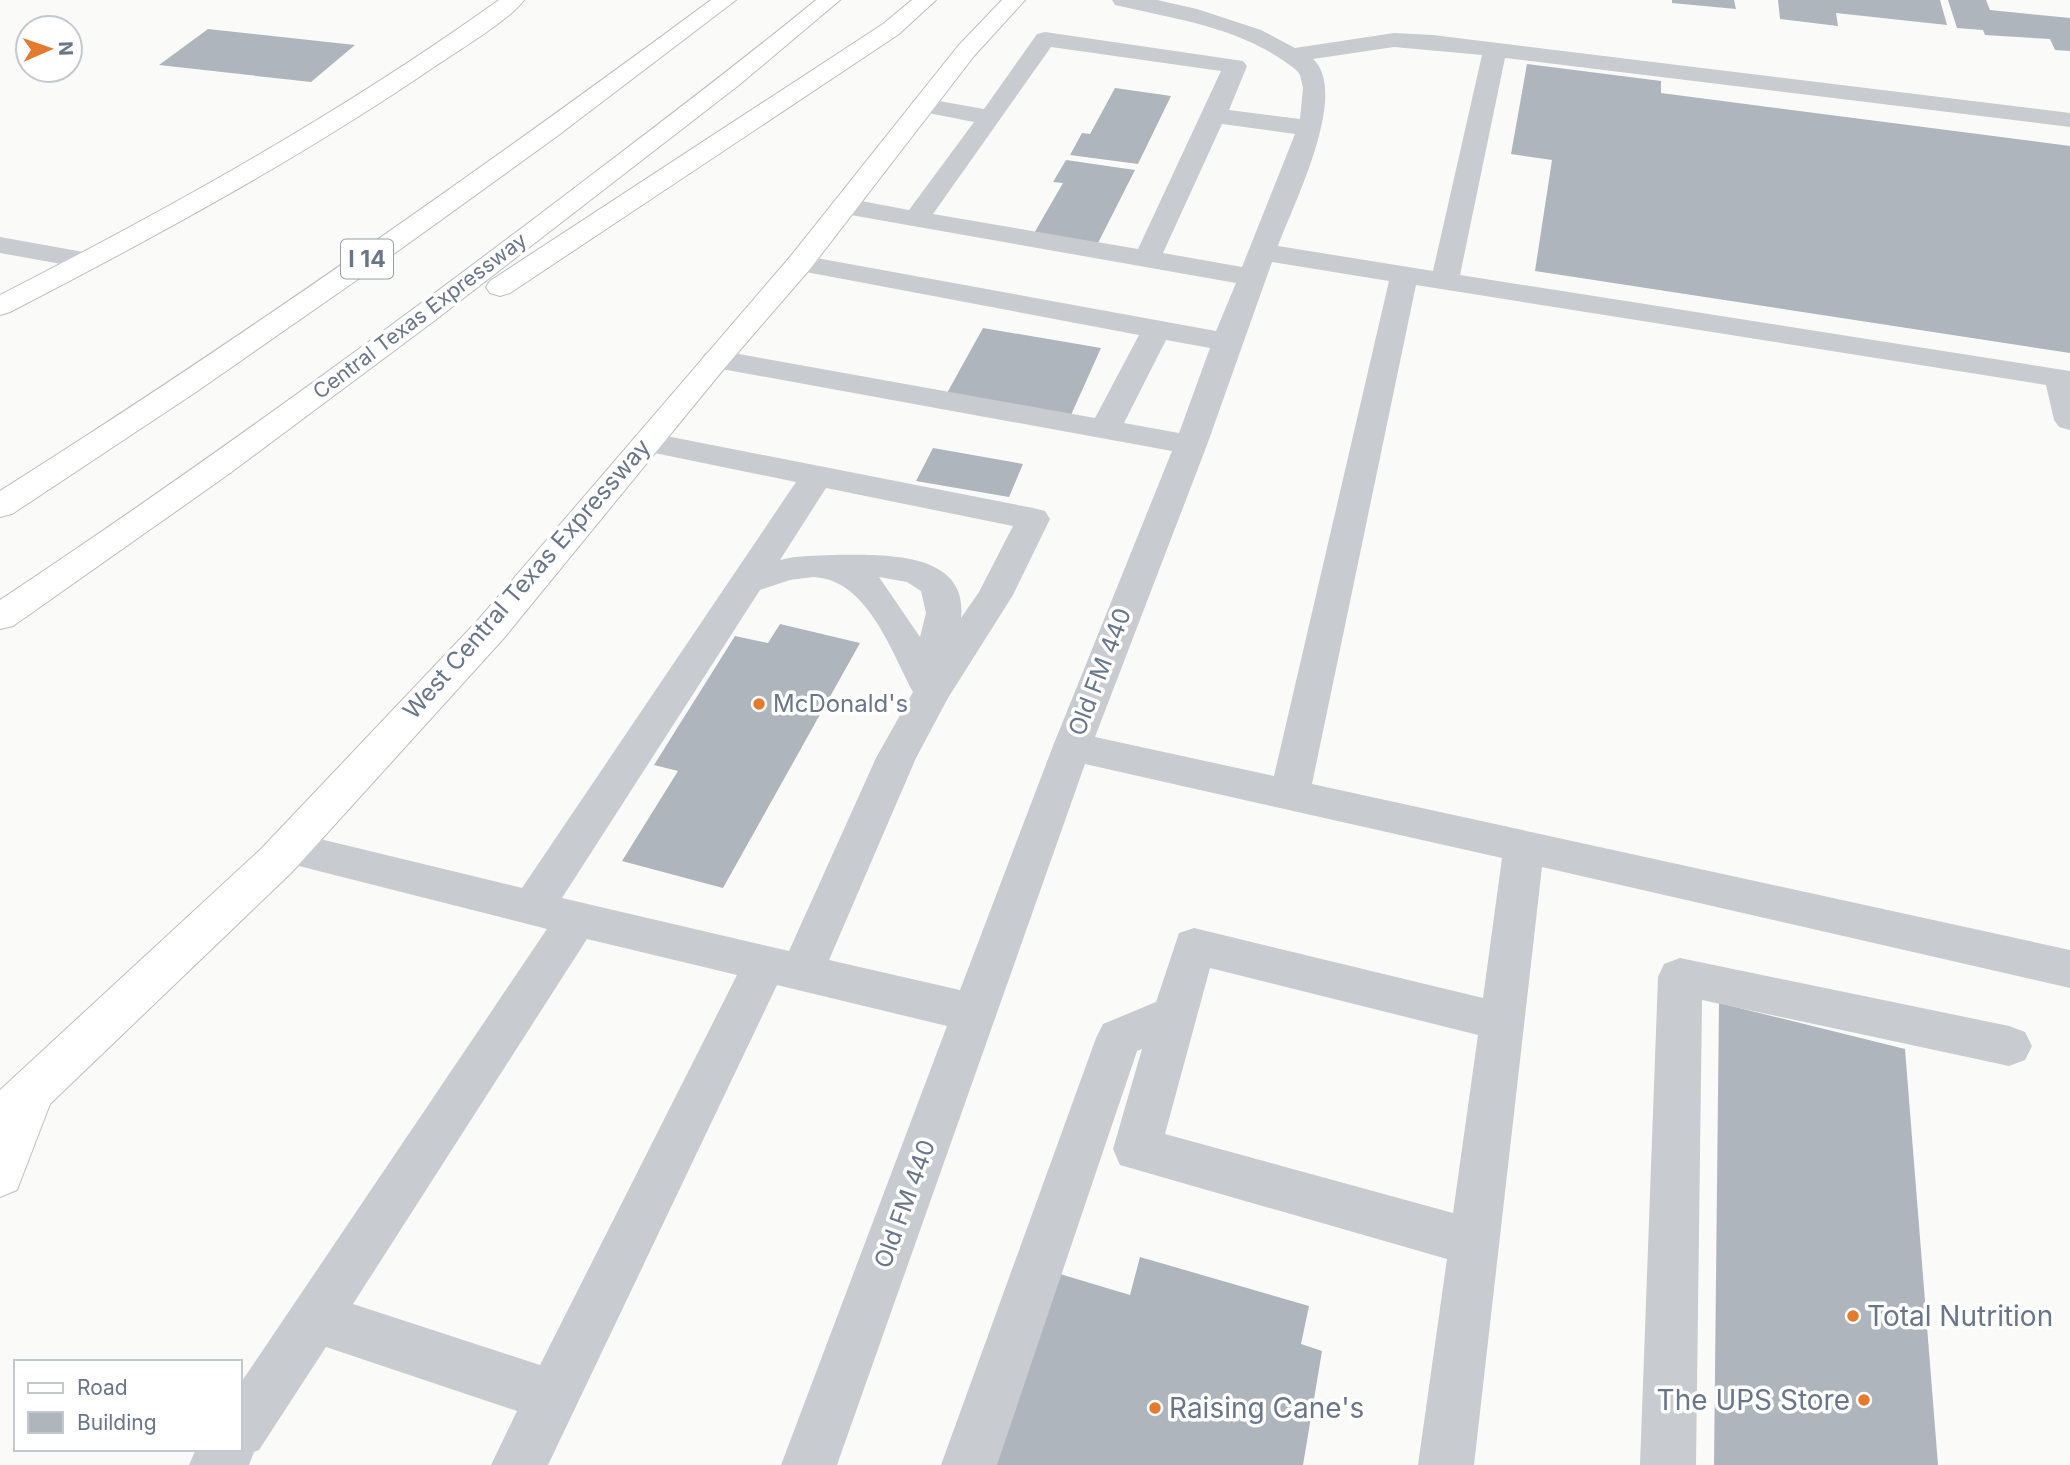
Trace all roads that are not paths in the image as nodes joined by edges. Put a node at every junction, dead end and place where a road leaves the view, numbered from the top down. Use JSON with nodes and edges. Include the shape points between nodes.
{"nodes":[{"id":1,"x":513,"y":0,"type":"edge"},
{"id":2,"x":725,"y":0,"type":"edge"},
{"id":3,"x":829,"y":0,"type":"edge"},
{"id":4,"x":925,"y":0,"type":"edge"},
{"id":5,"x":1014,"y":0,"type":"edge"},
{"id":6,"x":1123,"y":0,"type":"edge"},
{"id":7,"x":1494,"y":49,"type":"junction"},
{"id":8,"x":1290,"y":56,"type":"junction"},
{"id":9,"x":922,"y":105,"type":"junction"},
{"id":10,"x":1214,"y":115,"type":"junction"},
{"id":11,"x":990,"y":117,"type":"junction"},
{"id":12,"x":2070,"y":120,"type":"edge"},
{"id":13,"x":1309,"y":128,"type":"junction"},
{"id":14,"x":845,"y":206,"type":"junction"},
{"id":15,"x":916,"y":219,"type":"junction"},
{"id":16,"x":0,"y":245,"type":"edge"},
{"id":17,"x":1147,"y":259,"type":"junction"},
{"id":18,"x":89,"y":261,"type":"junction"},
{"id":19,"x":800,"y":263,"type":"junction"},
{"id":20,"x":1257,"y":264,"type":"junction"},
{"id":21,"x":1404,"y":275,"type":"junction"},
{"id":22,"x":1445,"y":281,"type":"junction"},
{"id":23,"x":0,"y":306,"type":"edge"},
{"id":24,"x":1157,"y":329,"type":"junction"},
{"id":25,"x":1227,"y":342,"type":"junction"},
{"id":26,"x":716,"y":359,"type":"junction"},
{"id":27,"x":2065,"y":380,"type":"edge"},
{"id":28,"x":2070,"y":420,"type":"edge"},
{"id":29,"x":1105,"y":429,"type":"junction"},
{"id":30,"x":646,"y":442,"type":"junction"},
{"id":31,"x":1191,"y":444,"type":"junction"},
{"id":32,"x":817,"y":476,"type":"junction"},
{"id":33,"x":0,"y":506,"type":"edge"},
{"id":34,"x":130,"y":531,"type":"junction"},
{"id":35,"x":834,"y":567,"type":"junction"},
{"id":36,"x":746,"y":582,"type":"junction"},
{"id":37,"x":0,"y":617,"type":"edge"},
{"id":38,"x":927,"y":683,"type":"junction"},
{"id":39,"x":1072,"y":746,"type":"junction"},
{"id":40,"x":1290,"y":795,"type":"junction"},
{"id":41,"x":287,"y":847,"type":"junction"},
{"id":42,"x":1524,"y":847,"type":"junction"},
{"id":43,"x":555,"y":913,"type":"junction"},
{"id":44,"x":783,"y":967,"type":"junction"},
{"id":45,"x":2070,"y":969,"type":"edge"},
{"id":46,"x":975,"y":1013,"type":"junction"},
{"id":47,"x":1175,"y":1014,"type":"junction"},
{"id":48,"x":1502,"y":1022,"type":"junction"},
{"id":49,"x":2010,"y":1046,"type":"dead end"},
{"id":50,"x":11,"y":1107,"type":"edge"},
{"id":51,"x":0,"y":1174,"type":"edge"},
{"id":52,"x":1474,"y":1243,"type":"junction"},
{"id":53,"x":314,"y":1317,"type":"junction"},
{"id":54,"x":552,"y":1396,"type":"junction"},
{"id":55,"x":242,"y":1428,"type":"edge"},
{"id":56,"x":519,"y":1465,"type":"edge"},
{"id":57,"x":809,"y":1465,"type":"edge"},
{"id":58,"x":970,"y":1465,"type":"edge"},
{"id":59,"x":1446,"y":1465,"type":"edge"},
{"id":60,"x":1668,"y":1465,"type":"edge"}],
"edges":[{"from":1,"to":18,"type":"main road","via":[[287,151]]},
{"from":2,"to":33,"type":"main road","number":"I 14","via":[[282,319]]},
{"from":3,"to":34,"type":"main road","name":"Central Texas Expressway","via":[[465,285]]},
{"from":4,"to":34,"type":"main road","via":[[891,29]]},
{"from":5,"to":9,"type":"main road","name":"West Central Texas Expressway"},
{"from":6,"to":8,"type":"street","name":"Old FM 440","via":[[1237,27]]},
{"from":7,"to":8,"type":"street","via":[[1394,40]]},
{"from":7,"to":12,"type":"street"},
{"from":7,"to":22,"type":"street"},
{"from":8,"to":13,"type":"street","name":"Old FM 440","via":[[1309,69],[1315,90]]},
{"from":9,"to":11,"type":"street"},
{"from":9,"to":14,"type":"main road","name":"West Central Texas Expressway"},
{"from":10,"to":11,"type":"street","via":[[1235,66],[1045,39]]},
{"from":10,"to":13,"type":"street"},
{"from":10,"to":17,"type":"street"},
{"from":11,"to":15,"type":"street"},
{"from":13,"to":20,"type":"street","name":"Old FM 440"},
{"from":14,"to":15,"type":"street"},
{"from":14,"to":19,"type":"main road","name":"West Central Texas Expressway"},
{"from":15,"to":17,"type":"street"},
{"from":16,"to":18,"type":"street"},
{"from":17,"to":20,"type":"street"},
{"from":18,"to":23,"type":"main road"},
{"from":19,"to":24,"type":"street"},
{"from":19,"to":26,"type":"main road","name":"West Central Texas Expressway"},
{"from":20,"to":21,"type":"street"},
{"from":20,"to":25,"type":"street","name":"Old FM 440"},
{"from":21,"to":22,"type":"street"},
{"from":21,"to":40,"type":"street"},
{"from":22,"to":27,"type":"street"},
{"from":24,"to":25,"type":"street"},
{"from":24,"to":29,"type":"street"},
{"from":25,"to":31,"type":"street","name":"Old FM 440"},
{"from":26,"to":29,"type":"street"},
{"from":26,"to":30,"type":"main road","name":"West Central Texas Expressway"},
{"from":27,"to":28,"type":"street"},
{"from":29,"to":31,"type":"street"},
{"from":30,"to":32,"type":"street"},
{"from":30,"to":41,"type":"main road","name":"West Central Texas Expressway","via":[[491,629]]},
{"from":31,"to":39,"type":"street","name":"Old FM 440"},
{"from":32,"to":36,"type":"street"},
{"from":32,"to":38,"type":"street","via":[[1033,519],[995,595]]},
{"from":34,"to":37,"type":"main road","name":"Central Texas Expressway"},
{"from":35,"to":36,"type":"street","via":[[784,570]]},
{"from":35,"to":38,"type":"street","via":[[856,576],[877,598]]},
{"from":35,"to":38,"type":"street","via":[[895,566],[921,574],[934,584],[944,598],[944,616]]},
{"from":36,"to":43,"type":"street"},
{"from":38,"to":44,"type":"street","via":[[896,758]]},
{"from":39,"to":40,"type":"street"},
{"from":39,"to":46,"type":"street","name":"Old FM 440"},
{"from":40,"to":42,"type":"street"},
{"from":41,"to":43,"type":"street"},
{"from":41,"to":50,"type":"main road","name":"West Central Texas Expressway"},
{"from":42,"to":45,"type":"street"},
{"from":42,"to":48,"type":"street"},
{"from":43,"to":44,"type":"street"},
{"from":43,"to":53,"type":"street"},
{"from":44,"to":46,"type":"street"},
{"from":44,"to":54,"type":"street"},
{"from":46,"to":57,"type":"street","name":"Old FM 440"},
{"from":47,"to":48,"type":"street","via":[[1194,946]]},
{"from":47,"to":52,"type":"street","via":[[1137,1149]]},
{"from":47,"to":58,"type":"street","via":[[1119,1038]]},
{"from":48,"to":52,"type":"street"},
{"from":49,"to":60,"type":"street","via":[[1680,977]]},
{"from":50,"to":51,"type":"main road"},
{"from":52,"to":59,"type":"street"},
{"from":53,"to":54,"type":"street"},
{"from":53,"to":55,"type":"street"},
{"from":54,"to":56,"type":"street"}]}
